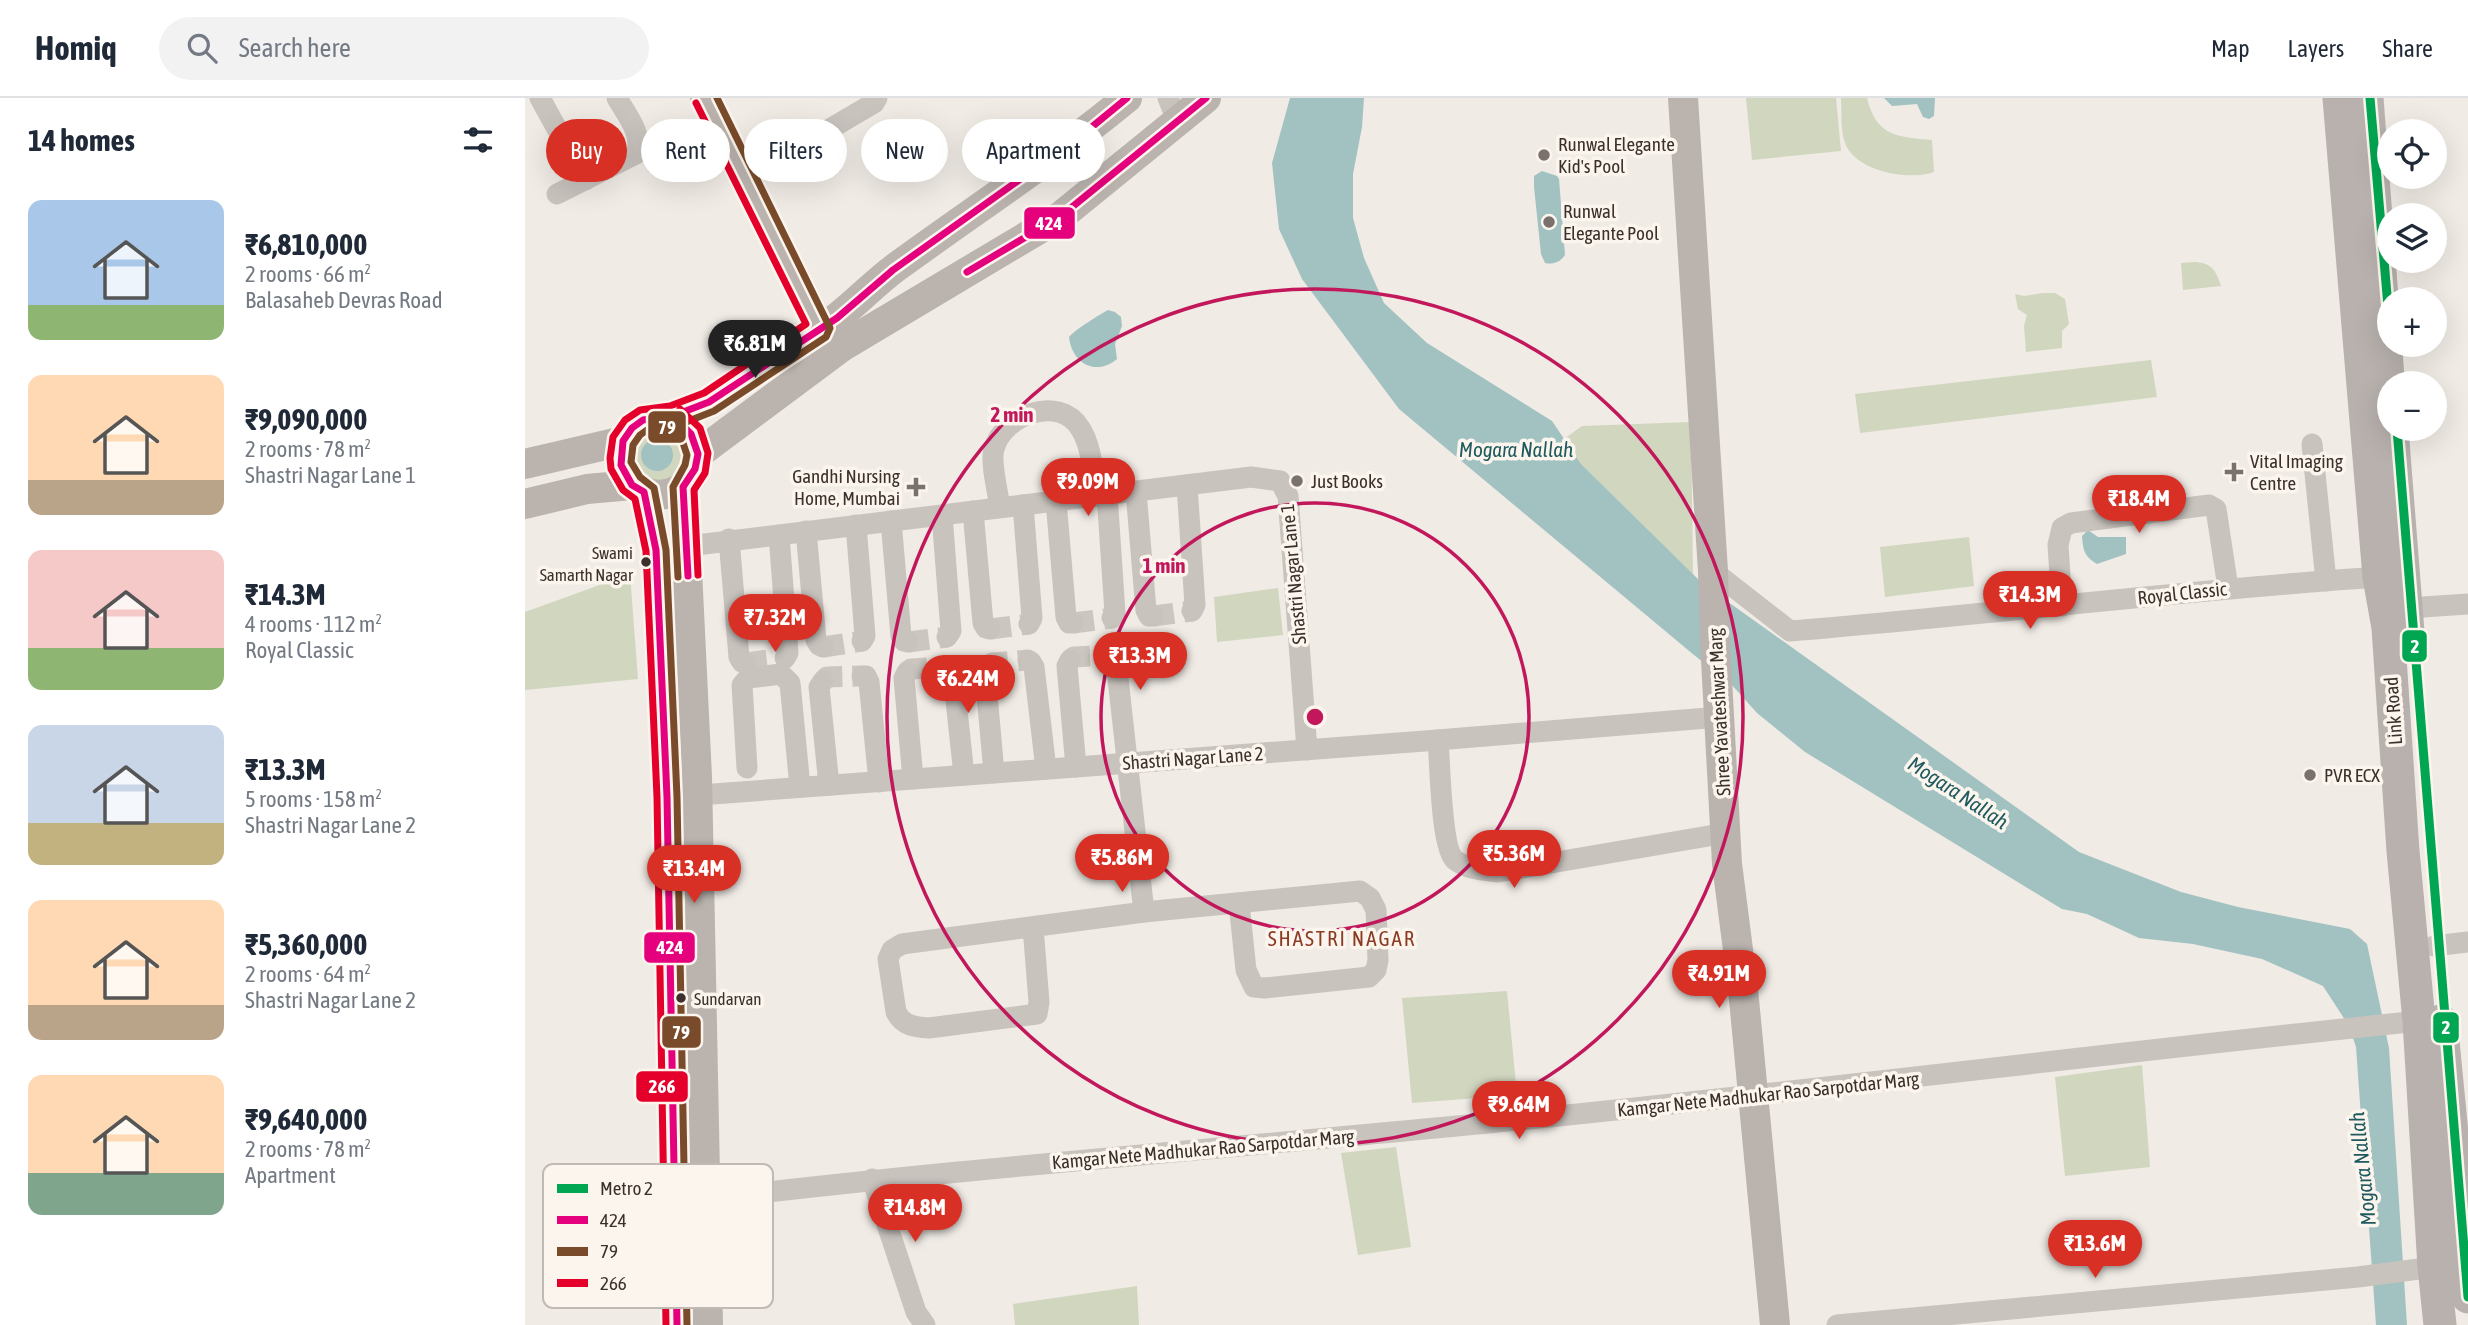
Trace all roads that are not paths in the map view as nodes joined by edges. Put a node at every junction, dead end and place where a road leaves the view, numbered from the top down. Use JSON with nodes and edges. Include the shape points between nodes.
{"nodes":[{"id":1,"x":540,"y":98,"type":"edge"},
{"id":2,"x":617,"y":98,"type":"edge"},
{"id":3,"x":705,"y":98,"type":"edge"},
{"id":4,"x":727,"y":98,"type":"edge"},
{"id":5,"x":877,"y":98,"type":"edge"},
{"id":6,"x":1127,"y":98,"type":"edge"},
{"id":7,"x":1206,"y":98,"type":"edge"},
{"id":8,"x":1683,"y":98,"type":"edge"},
{"id":9,"x":2339,"y":98,"type":"edge"},
{"id":10,"x":2367,"y":98,"type":"edge"},
{"id":11,"x":1173,"y":110,"type":"edge"},
{"id":12,"x":552,"y":119,"type":"edge"},
{"id":13,"x":847,"y":119,"type":"edge"},
{"id":14,"x":744,"y":132,"type":"edge"},
{"id":15,"x":627,"y":159,"type":"edge"},
{"id":16,"x":581,"y":182,"type":"edge"},
{"id":17,"x":767,"y":182,"type":"edge"},
{"id":18,"x":557,"y":194,"type":"dead end"},
{"id":19,"x":790,"y":247,"type":"junction"},
{"id":20,"x":833,"y":331,"type":"junction"},
{"id":21,"x":2387,"y":371,"type":"edge"},
{"id":22,"x":673,"y":416,"type":"junction"},
{"id":23,"x":623,"y":441,"type":"junction"},
{"id":24,"x":2392,"y":441,"type":"edge"},
{"id":25,"x":2312,"y":444,"type":"dead end"},
{"id":26,"x":698,"y":454,"type":"junction"},
{"id":27,"x":525,"y":464,"type":"edge"},
{"id":28,"x":1187,"y":485,"type":"junction"},
{"id":29,"x":683,"y":487,"type":"junction"},
{"id":30,"x":638,"y":489,"type":"junction"},
{"id":31,"x":1136,"y":492,"type":"junction"},
{"id":32,"x":1102,"y":495,"type":"junction"},
{"id":33,"x":1056,"y":501,"type":"junction"},
{"id":34,"x":525,"y":504,"type":"edge"},
{"id":35,"x":1023,"y":505,"type":"junction"},
{"id":36,"x":1000,"y":508,"type":"junction"},
{"id":37,"x":973,"y":511,"type":"junction"},
{"id":38,"x":942,"y":514,"type":"junction"},
{"id":39,"x":891,"y":521,"type":"junction"},
{"id":40,"x":856,"y":525,"type":"junction"},
{"id":41,"x":806,"y":531,"type":"junction"},
{"id":42,"x":779,"y":535,"type":"junction"},
{"id":43,"x":729,"y":539,"type":"junction"},
{"id":44,"x":687,"y":545,"type":"junction"},
{"id":45,"x":656,"y":550,"type":"junction"},
{"id":46,"x":1714,"y":577,"type":"junction"},
{"id":47,"x":2379,"y":577,"type":"junction"},
{"id":48,"x":2326,"y":581,"type":"junction"},
{"id":49,"x":2228,"y":588,"type":"junction"},
{"id":50,"x":2468,"y":604,"type":"edge"},
{"id":51,"x":2061,"y":606,"type":"junction"},
{"id":52,"x":2395,"y":609,"type":"junction"},
{"id":53,"x":1192,"y":611,"type":"dead end"},
{"id":54,"x":1153,"y":616,"type":"dead end"},
{"id":55,"x":1112,"y":618,"type":"dead end"},
{"id":56,"x":1029,"y":624,"type":"dead end"},
{"id":57,"x":1073,"y":624,"type":"dead end"},
{"id":58,"x":990,"y":629,"type":"dead end"},
{"id":59,"x":947,"y":636,"type":"dead end"},
{"id":60,"x":862,"y":641,"type":"dead end"},
{"id":61,"x":908,"y":642,"type":"dead end"},
{"id":62,"x":823,"y":647,"type":"dead end"},
{"id":63,"x":1109,"y":654,"type":"dead end"},
{"id":64,"x":785,"y":658,"type":"dead end"},
{"id":65,"x":1028,"y":660,"type":"dead end"},
{"id":66,"x":1070,"y":660,"type":"dead end"},
{"id":67,"x":746,"y":663,"type":"dead end"},
{"id":68,"x":988,"y":666,"type":"dead end"},
{"id":69,"x":946,"y":667,"type":"dead end"},
{"id":70,"x":907,"y":672,"type":"dead end"},
{"id":71,"x":862,"y":676,"type":"dead end"},
{"id":72,"x":823,"y":681,"type":"dead end"},
{"id":73,"x":1719,"y":704,"type":"junction"},
{"id":74,"x":1438,"y":740,"type":"junction"},
{"id":75,"x":1307,"y":750,"type":"junction"},
{"id":76,"x":1126,"y":763,"type":"junction"},
{"id":77,"x":1076,"y":767,"type":"junction"},
{"id":78,"x":747,"y":768,"type":"dead end"},
{"id":79,"x":1046,"y":769,"type":"junction"},
{"id":80,"x":994,"y":773,"type":"junction"},
{"id":81,"x":964,"y":775,"type":"junction"},
{"id":82,"x":913,"y":779,"type":"junction"},
{"id":83,"x":879,"y":782,"type":"junction"},
{"id":84,"x":829,"y":785,"type":"junction"},
{"id":85,"x":800,"y":788,"type":"junction"},
{"id":86,"x":698,"y":795,"type":"junction"},
{"id":87,"x":667,"y":797,"type":"junction"},
{"id":88,"x":1726,"y":833,"type":"junction"},
{"id":89,"x":1239,"y":903,"type":"junction"},
{"id":90,"x":1144,"y":912,"type":"junction"},
{"id":91,"x":1033,"y":927,"type":"junction"},
{"id":92,"x":2468,"y":942,"type":"edge"},
{"id":93,"x":2434,"y":946,"type":"junction"},
{"id":94,"x":2407,"y":1022,"type":"junction"},
{"id":95,"x":1754,"y":1096,"type":"junction"},
{"id":96,"x":674,"y":1164,"type":"edge"},
{"id":97,"x":706,"y":1164,"type":"edge"},
{"id":98,"x":872,"y":1179,"type":"junction"},
{"id":99,"x":773,"y":1191,"type":"edge"},
{"id":100,"x":2420,"y":1269,"type":"junction"},
{"id":101,"x":2468,"y":1294,"type":"edge"},
{"id":102,"x":925,"y":1325,"type":"edge"},
{"id":103,"x":1775,"y":1325,"type":"edge"},
{"id":104,"x":1837,"y":1325,"type":"edge"},
{"id":105,"x":2440,"y":1325,"type":"edge"}],
"edges":[{"from":1,"to":12,"type":"street"},
{"from":2,"to":15,"type":"street","via":[[638,136],[638,150]]},
{"from":3,"to":19,"type":"main road"},
{"from":4,"to":14,"type":"main road"},
{"from":5,"to":13,"type":"street"},
{"from":6,"to":20,"type":"main road","via":[[893,270]]},
{"from":7,"to":11,"type":"main road"},
{"from":8,"to":46,"type":"main road","name":"Shree Yavateshwar Marg"},
{"from":9,"to":47,"type":"main road","name":"Link Road"},
{"from":10,"to":21,"type":"main road"},
{"from":11,"to":20,"type":"main road","via":[[1061,216]]},
{"from":16,"to":18,"type":"street"},
{"from":17,"to":19,"type":"main road"},
{"from":19,"to":20,"type":"main road"},
{"from":20,"to":22,"type":"main road","via":[[709,402]]},
{"from":20,"to":26,"type":"main road"},
{"from":22,"to":23,"type":"main road","via":[[643,420]]},
{"from":22,"to":26,"type":"main road","via":[[691,434]]},
{"from":23,"to":27,"type":"main road"},
{"from":23,"to":30,"type":"main road","via":[[621,466]]},
{"from":24,"to":52,"type":"main road","name":"Link Road"},
{"from":25,"to":48,"type":"street"},
{"from":26,"to":29,"type":"main road"},
{"from":28,"to":31,"type":"street","name":"Shastri Nagar Lane 1"},
{"from":28,"to":53,"type":"street"},
{"from":28,"to":75,"type":"street","name":"Shastri Nagar Lane 1","via":[[1251,477],[1280,481],[1288,496]]},
{"from":29,"to":30,"type":"main road","via":[[664,494]]},
{"from":29,"to":44,"type":"main road"},
{"from":30,"to":34,"type":"main road","via":[[587,489]]},
{"from":30,"to":45,"type":"main road"},
{"from":31,"to":32,"type":"street","name":"Shastri Nagar Lane 1"},
{"from":31,"to":54,"type":"street","via":[[1146,610]]},
{"from":32,"to":33,"type":"street","name":"Shastri Nagar Lane 1"},
{"from":32,"to":36,"type":"street","via":[[1079,425],[1068,416],[1034,411],[1018,418],[993,450]]},
{"from":32,"to":55,"type":"street"},
{"from":33,"to":35,"type":"street","name":"Shastri Nagar Lane 1"},
{"from":33,"to":57,"type":"street","via":[[1066,617]]},
{"from":35,"to":36,"type":"street","name":"Shastri Nagar Lane 1"},
{"from":35,"to":56,"type":"street","via":[[1033,618]]},
{"from":36,"to":37,"type":"street","name":"Shastri Nagar Lane 1"},
{"from":37,"to":38,"type":"street","name":"Shastri Nagar Lane 1"},
{"from":37,"to":58,"type":"street","via":[[983,623]]},
{"from":38,"to":39,"type":"street","name":"Shastri Nagar Lane 1"},
{"from":38,"to":59,"type":"street","via":[[951,631]]},
{"from":39,"to":40,"type":"street","name":"Shastri Nagar Lane 1"},
{"from":39,"to":61,"type":"street","via":[[901,636]]},
{"from":40,"to":41,"type":"street","name":"Shastri Nagar Lane 1"},
{"from":40,"to":60,"type":"street"},
{"from":41,"to":42,"type":"street","name":"Shastri Nagar Lane 1"},
{"from":41,"to":62,"type":"street","via":[[816,640]]},
{"from":42,"to":43,"type":"street","name":"Shastri Nagar Lane 1"},
{"from":42,"to":64,"type":"street"},
{"from":43,"to":44,"type":"street","name":"Shastri Nagar Lane 1"},
{"from":43,"to":67,"type":"street","via":[[739,657]]},
{"from":44,"to":45,"type":"street","name":"Shastri Nagar Lane 1"},
{"from":44,"to":86,"type":"main road"},
{"from":45,"to":87,"type":"main road"},
{"from":46,"to":51,"type":"street","name":"Royal Classic","via":[[1790,631]]},
{"from":46,"to":73,"type":"main road","name":"Shree Yavateshwar Marg"},
{"from":47,"to":48,"type":"street","name":"Royal Classic"},
{"from":47,"to":52,"type":"main road","name":"Link Road"},
{"from":48,"to":49,"type":"street","name":"Royal Classic"},
{"from":49,"to":51,"type":"street","name":"Royal Classic"},
{"from":49,"to":51,"type":"street","via":[[2216,509],[2209,505],[2071,523],[2062,528],[2058,545]]},
{"from":50,"to":52,"type":"street"},
{"from":52,"to":93,"type":"main road","name":"Link Road"},
{"from":52,"to":94,"type":"main road","name":"Link Road","via":[[2388,628],[2403,850]]},
{"from":63,"to":76,"type":"street","via":[[1116,661]]},
{"from":65,"to":79,"type":"street","via":[[1034,667]]},
{"from":66,"to":77,"type":"street"},
{"from":68,"to":80,"type":"street"},
{"from":69,"to":81,"type":"street","via":[[953,673]]},
{"from":70,"to":82,"type":"street"},
{"from":71,"to":83,"type":"street","via":[[869,682]]},
{"from":72,"to":84,"type":"street"},
{"from":73,"to":74,"type":"street","name":"Shastri Nagar Lane 2"},
{"from":73,"to":88,"type":"main road","name":"Shree Yavateshwar Marg"},
{"from":74,"to":75,"type":"street","name":"Shastri Nagar Lane 2"},
{"from":74,"to":88,"type":"street","via":[[1446,840],[1453,859],[1472,869],[1498,872]]},
{"from":75,"to":76,"type":"street","name":"Shastri Nagar Lane 2"},
{"from":76,"to":77,"type":"street","name":"Shastri Nagar Lane 2"},
{"from":76,"to":90,"type":"street"},
{"from":77,"to":79,"type":"street","name":"Shastri Nagar Lane 2"},
{"from":78,"to":85,"type":"street","via":[[742,685],[748,678],[781,674],[790,683]]},
{"from":79,"to":80,"type":"street","name":"Shastri Nagar Lane 2"},
{"from":80,"to":81,"type":"street","name":"Shastri Nagar Lane 2"},
{"from":81,"to":82,"type":"street","name":"Shastri Nagar Lane 2"},
{"from":82,"to":83,"type":"street","name":"Shastri Nagar Lane 2"},
{"from":83,"to":84,"type":"street","name":"Shastri Nagar Lane 2"},
{"from":84,"to":85,"type":"street","name":"Shastri Nagar Lane 2"},
{"from":85,"to":86,"type":"street","name":"Shastri Nagar Lane 2"},
{"from":86,"to":87,"type":"street","name":"Shastri Nagar Lane 2"},
{"from":86,"to":97,"type":"main road"},
{"from":87,"to":96,"type":"main road"},
{"from":88,"to":95,"type":"main road","name":"Shree Yavateshwar Marg"},
{"from":89,"to":89,"type":"street","via":[[1246,970],[1254,987],[1369,977],[1376,970],[1376,910],[1360,891]]},
{"from":89,"to":90,"type":"street"},
{"from":90,"to":91,"type":"street"},
{"from":91,"to":91,"type":"street","via":[[902,944],[892,950],[888,969],[900,1020],[929,1028],[1037,1014]]},
{"from":92,"to":93,"type":"street"},
{"from":93,"to":101,"type":"main road","name":"Link Road"},
{"from":94,"to":95,"type":"street","name":"Kamgar Nete Madhukar Rao Sarpotdar Marg"},
{"from":94,"to":100,"type":"main road","name":"Link Road"},
{"from":95,"to":98,"type":"street","name":"Kamgar Nete Madhukar Rao Sarpotdar Marg"},
{"from":95,"to":103,"type":"main road","name":"Shree Yavateshwar Marg"},
{"from":98,"to":99,"type":"street","name":"Kamgar Nete Madhukar Rao Sarpotdar Marg"},
{"from":98,"to":102,"type":"street","via":[[916,1312]]},
{"from":100,"to":104,"type":"street"},
{"from":100,"to":105,"type":"main road","name":"Link Road"}]}
